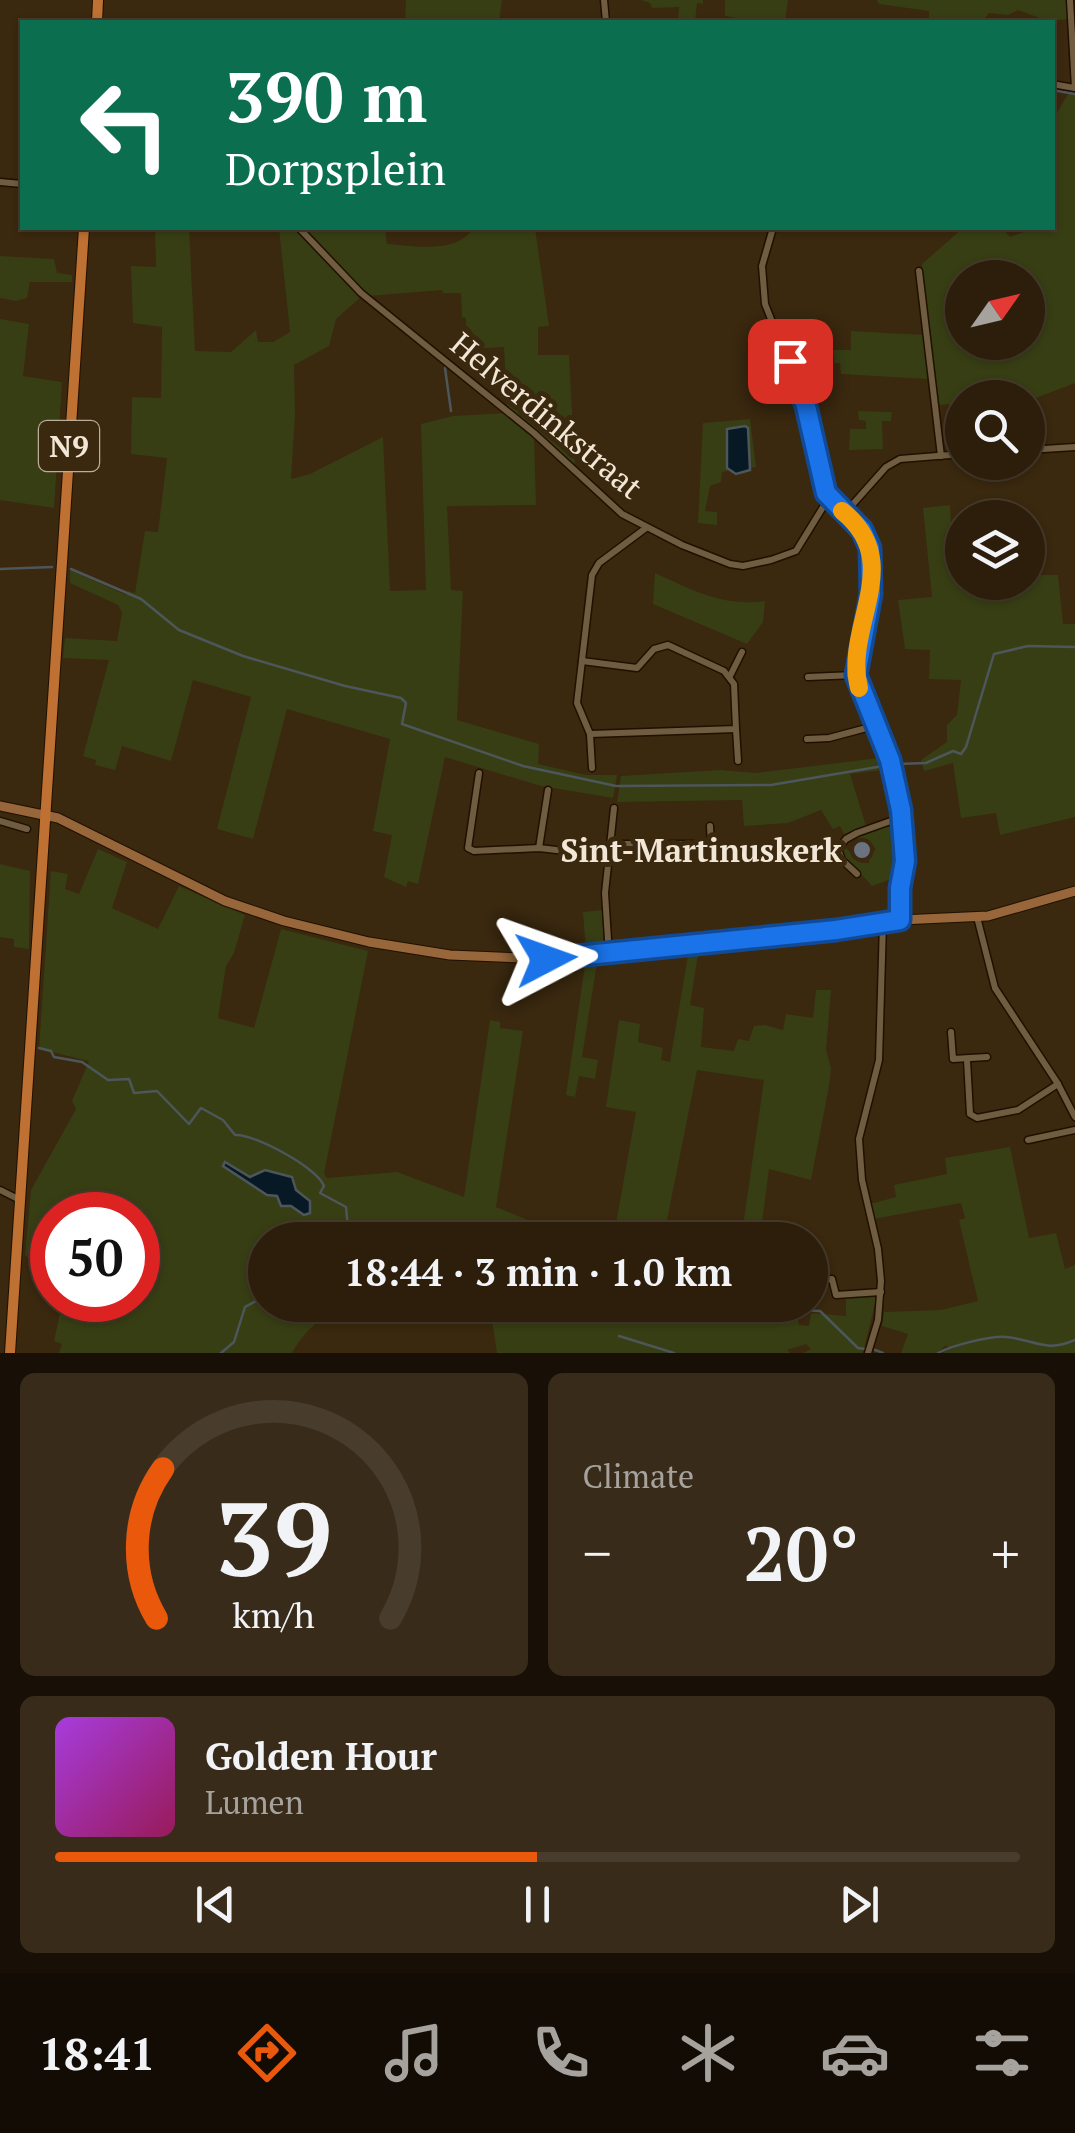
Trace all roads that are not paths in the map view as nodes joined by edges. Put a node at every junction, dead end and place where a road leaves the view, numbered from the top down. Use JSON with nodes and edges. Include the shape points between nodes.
{"nodes":[{"id":1,"x":1070,"y":0,"type":"edge"},
{"id":2,"x":1075,"y":88,"type":"edge"},
{"id":3,"x":84,"y":230,"type":"edge"},
{"id":4,"x":301,"y":230,"type":"edge"},
{"id":5,"x":772,"y":230,"type":"edge"},
{"id":6,"x":919,"y":270,"type":"dead end"},
{"id":7,"x":1075,"y":447,"type":"edge"},
{"id":8,"x":1045,"y":449,"type":"edge"},
{"id":9,"x":940,"y":456,"type":"junction"},
{"id":10,"x":945,"y":456,"type":"edge"},
{"id":11,"x":828,"y":498,"type":"junction"},
{"id":12,"x":845,"y":514,"type":"junction"},
{"id":13,"x":647,"y":528,"type":"junction"},
{"id":14,"x":742,"y":652,"type":"dead end"},
{"id":15,"x":582,"y":660,"type":"junction"},
{"id":16,"x":856,"y":675,"type":"junction"},
{"id":17,"x":730,"y":676,"type":"junction"},
{"id":18,"x":808,"y":677,"type":"dead end"},
{"id":19,"x":874,"y":726,"type":"junction"},
{"id":20,"x":736,"y":729,"type":"junction"},
{"id":21,"x":590,"y":734,"type":"junction"},
{"id":22,"x":807,"y":740,"type":"dead end"},
{"id":23,"x":738,"y":762,"type":"dead end"},
{"id":24,"x":592,"y":768,"type":"dead end"},
{"id":25,"x":479,"y":773,"type":"dead end"},
{"id":26,"x":548,"y":790,"type":"dead end"},
{"id":27,"x":0,"y":806,"type":"edge"},
{"id":28,"x":614,"y":808,"type":"dead end"},
{"id":29,"x":46,"y":814,"type":"junction"},
{"id":30,"x":902,"y":817,"type":"junction"},
{"id":31,"x":0,"y":821,"type":"edge"},
{"id":32,"x":710,"y":826,"type":"dead end"},
{"id":33,"x":27,"y":829,"type":"dead end"},
{"id":34,"x":611,"y":844,"type":"junction"},
{"id":35,"x":539,"y":848,"type":"junction"},
{"id":36,"x":609,"y":856,"type":"junction"},
{"id":37,"x":857,"y":874,"type":"dead end"},
{"id":38,"x":1075,"y":891,"type":"edge"},
{"id":39,"x":977,"y":917,"type":"junction"},
{"id":40,"x":900,"y":920,"type":"junction"},
{"id":41,"x":883,"y":922,"type":"junction"},
{"id":42,"x":609,"y":955,"type":"junction"},
{"id":43,"x":951,"y":1032,"type":"dead end"},
{"id":44,"x":987,"y":1058,"type":"dead end"},
{"id":45,"x":967,"y":1060,"type":"junction"},
{"id":46,"x":1058,"y":1084,"type":"junction"},
{"id":47,"x":1075,"y":1117,"type":"edge"},
{"id":48,"x":1075,"y":1130,"type":"edge"},
{"id":49,"x":1028,"y":1140,"type":"dead end"},
{"id":50,"x":0,"y":1190,"type":"edge"},
{"id":51,"x":21,"y":1201,"type":"junction"},
{"id":52,"x":828,"y":1279,"type":"edge"},
{"id":53,"x":881,"y":1292,"type":"junction"},
{"id":54,"x":10,"y":1353,"type":"edge"},
{"id":55,"x":868,"y":1353,"type":"edge"}],
"edges":[{"from":1,"to":2,"type":"street"},
{"from":3,"to":29,"type":"main road","number":"N9"},
{"from":4,"to":13,"type":"street","name":"Helverdinkstraat","via":[[361,293]]},
{"from":5,"to":11,"type":"street","via":[[762,266],[765,304],[806,406]]},
{"from":6,"to":9,"type":"street"},
{"from":7,"to":8,"type":"street"},
{"from":9,"to":10,"type":"street"},
{"from":9,"to":12,"type":"street","via":[[900,459],[886,467]]},
{"from":11,"to":12,"type":"street"},
{"from":11,"to":13,"type":"street","name":"Helverdinkstraat","via":[[796,551],[743,566]]},
{"from":12,"to":16,"type":"street","via":[[870,548],[871,594]]},
{"from":13,"to":15,"type":"street","via":[[592,575]]},
{"from":14,"to":17,"type":"street"},
{"from":15,"to":17,"type":"street","via":[[637,668],[654,649],[668,645]]},
{"from":15,"to":21,"type":"street","via":[[577,703]]},
{"from":16,"to":18,"type":"street"},
{"from":16,"to":19,"type":"street"},
{"from":17,"to":20,"type":"street"},
{"from":19,"to":22,"type":"street"},
{"from":19,"to":30,"type":"street","via":[[890,760]]},
{"from":20,"to":21,"type":"street"},
{"from":20,"to":23,"type":"street"},
{"from":21,"to":24,"type":"street"},
{"from":25,"to":35,"type":"street","via":[[468,848]]},
{"from":26,"to":35,"type":"street"},
{"from":27,"to":29,"type":"main road"},
{"from":28,"to":34,"type":"street"},
{"from":29,"to":42,"type":"main road","via":[[226,901],[324,932],[450,955]]},
{"from":29,"to":51,"type":"main road","number":"N9"},
{"from":30,"to":37,"type":"street","via":[[846,839],[838,849]]},
{"from":30,"to":40,"type":"street"},
{"from":31,"to":33,"type":"street"},
{"from":32,"to":34,"type":"street","via":[[710,844]]},
{"from":34,"to":36,"type":"street"},
{"from":35,"to":36,"type":"street"},
{"from":36,"to":42,"type":"street"},
{"from":38,"to":39,"type":"main road"},
{"from":39,"to":40,"type":"main road"},
{"from":39,"to":46,"type":"street","via":[[996,988]]},
{"from":40,"to":41,"type":"main road"},
{"from":41,"to":42,"type":"main road"},
{"from":41,"to":53,"type":"street","via":[[879,1060],[859,1139]]},
{"from":43,"to":45,"type":"street","via":[[953,1059]]},
{"from":44,"to":45,"type":"street"},
{"from":45,"to":46,"type":"street","via":[[970,1114],[976,1118],[1018,1110]]},
{"from":46,"to":47,"type":"street"},
{"from":48,"to":49,"type":"street"},
{"from":50,"to":51,"type":"street"},
{"from":51,"to":54,"type":"main road","number":"N9"},
{"from":52,"to":53,"type":"street","via":[[836,1295]]},
{"from":53,"to":55,"type":"street"}]}
